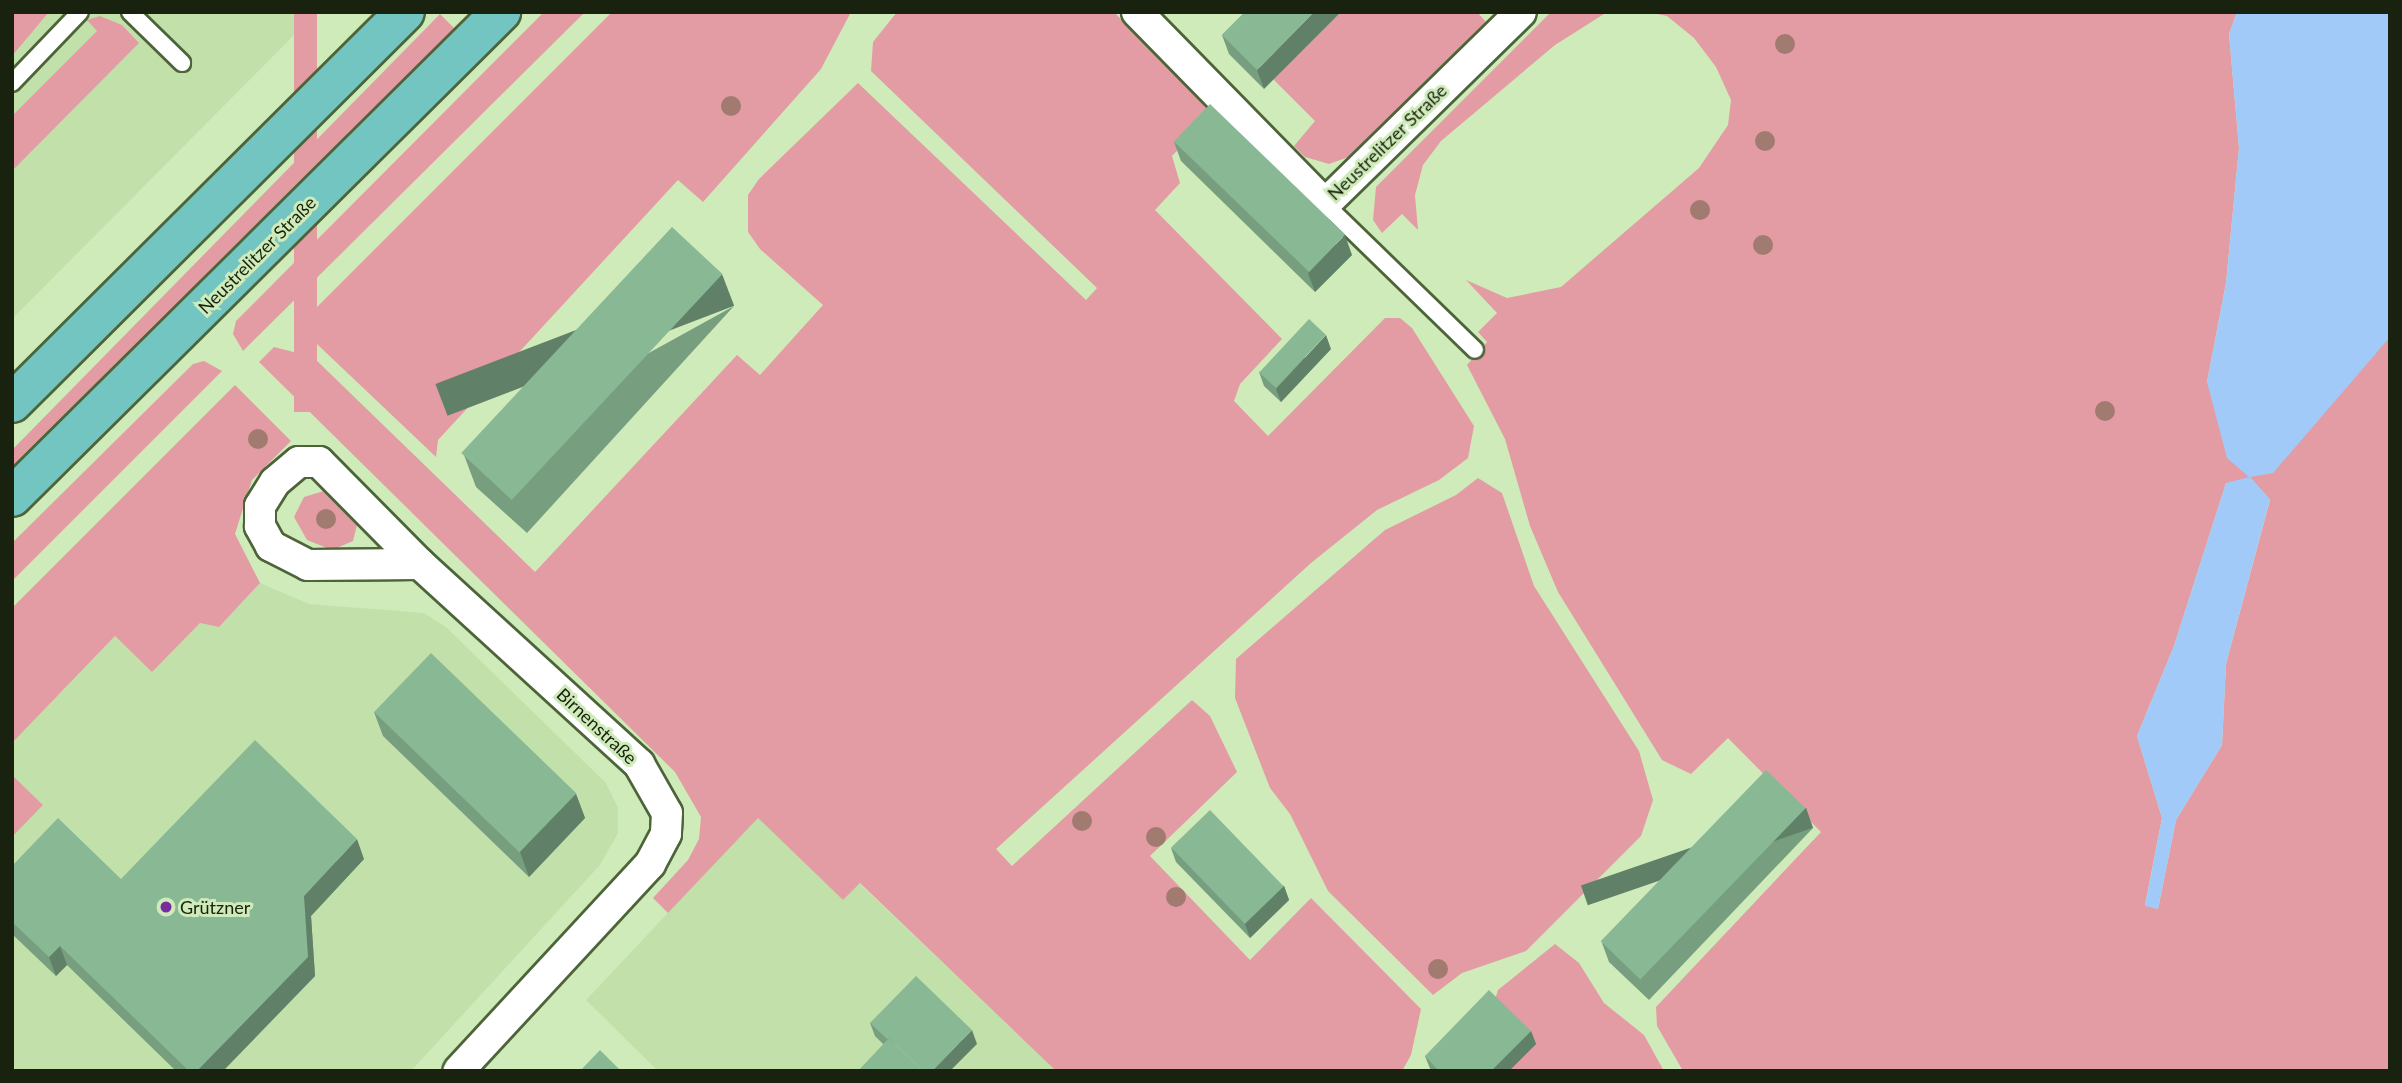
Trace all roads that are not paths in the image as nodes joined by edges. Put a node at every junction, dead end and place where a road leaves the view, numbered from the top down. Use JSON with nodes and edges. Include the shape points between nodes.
{"nodes":[{"id":1,"x":80,"y":12,"type":"edge"},
{"id":2,"x":130,"y":12,"type":"edge"},
{"id":3,"x":405,"y":12,"type":"edge"},
{"id":4,"x":501,"y":12,"type":"edge"},
{"id":5,"x":1137,"y":12,"type":"edge"},
{"id":6,"x":1521,"y":12,"type":"edge"},
{"id":7,"x":182,"y":63,"type":"dead end"},
{"id":8,"x":12,"y":83,"type":"edge"},
{"id":9,"x":1325,"y":204,"type":"junction"},
{"id":10,"x":1475,"y":350,"type":"dead end"},
{"id":11,"x":12,"y":402,"type":"edge"},
{"id":12,"x":12,"y":497,"type":"edge"},
{"id":13,"x":421,"y":564,"type":"junction"},
{"id":14,"x":458,"y":1071,"type":"edge"}],
"edges":[{"from":1,"to":8,"type":"lane"},
{"from":2,"to":7,"type":"lane"},
{"from":3,"to":11,"type":"main road"},
{"from":4,"to":12,"type":"main road","name":"Neustrelitzer Straße"},
{"from":5,"to":9,"type":"street","name":"Neustrelitzer Straße"},
{"from":6,"to":9,"type":"street","name":"Neustrelitzer Straße"},
{"from":9,"to":10,"type":"lane"},
{"from":13,"to":13,"type":"street","name":"Birnenstraße","via":[[319,462],[299,462],[275,482],[260,506],[260,526],[271,546],[308,565]]},
{"from":13,"to":14,"type":"street","name":"Birnenstraße","via":[[639,764],[667,813],[666,834],[650,864]]}]}
